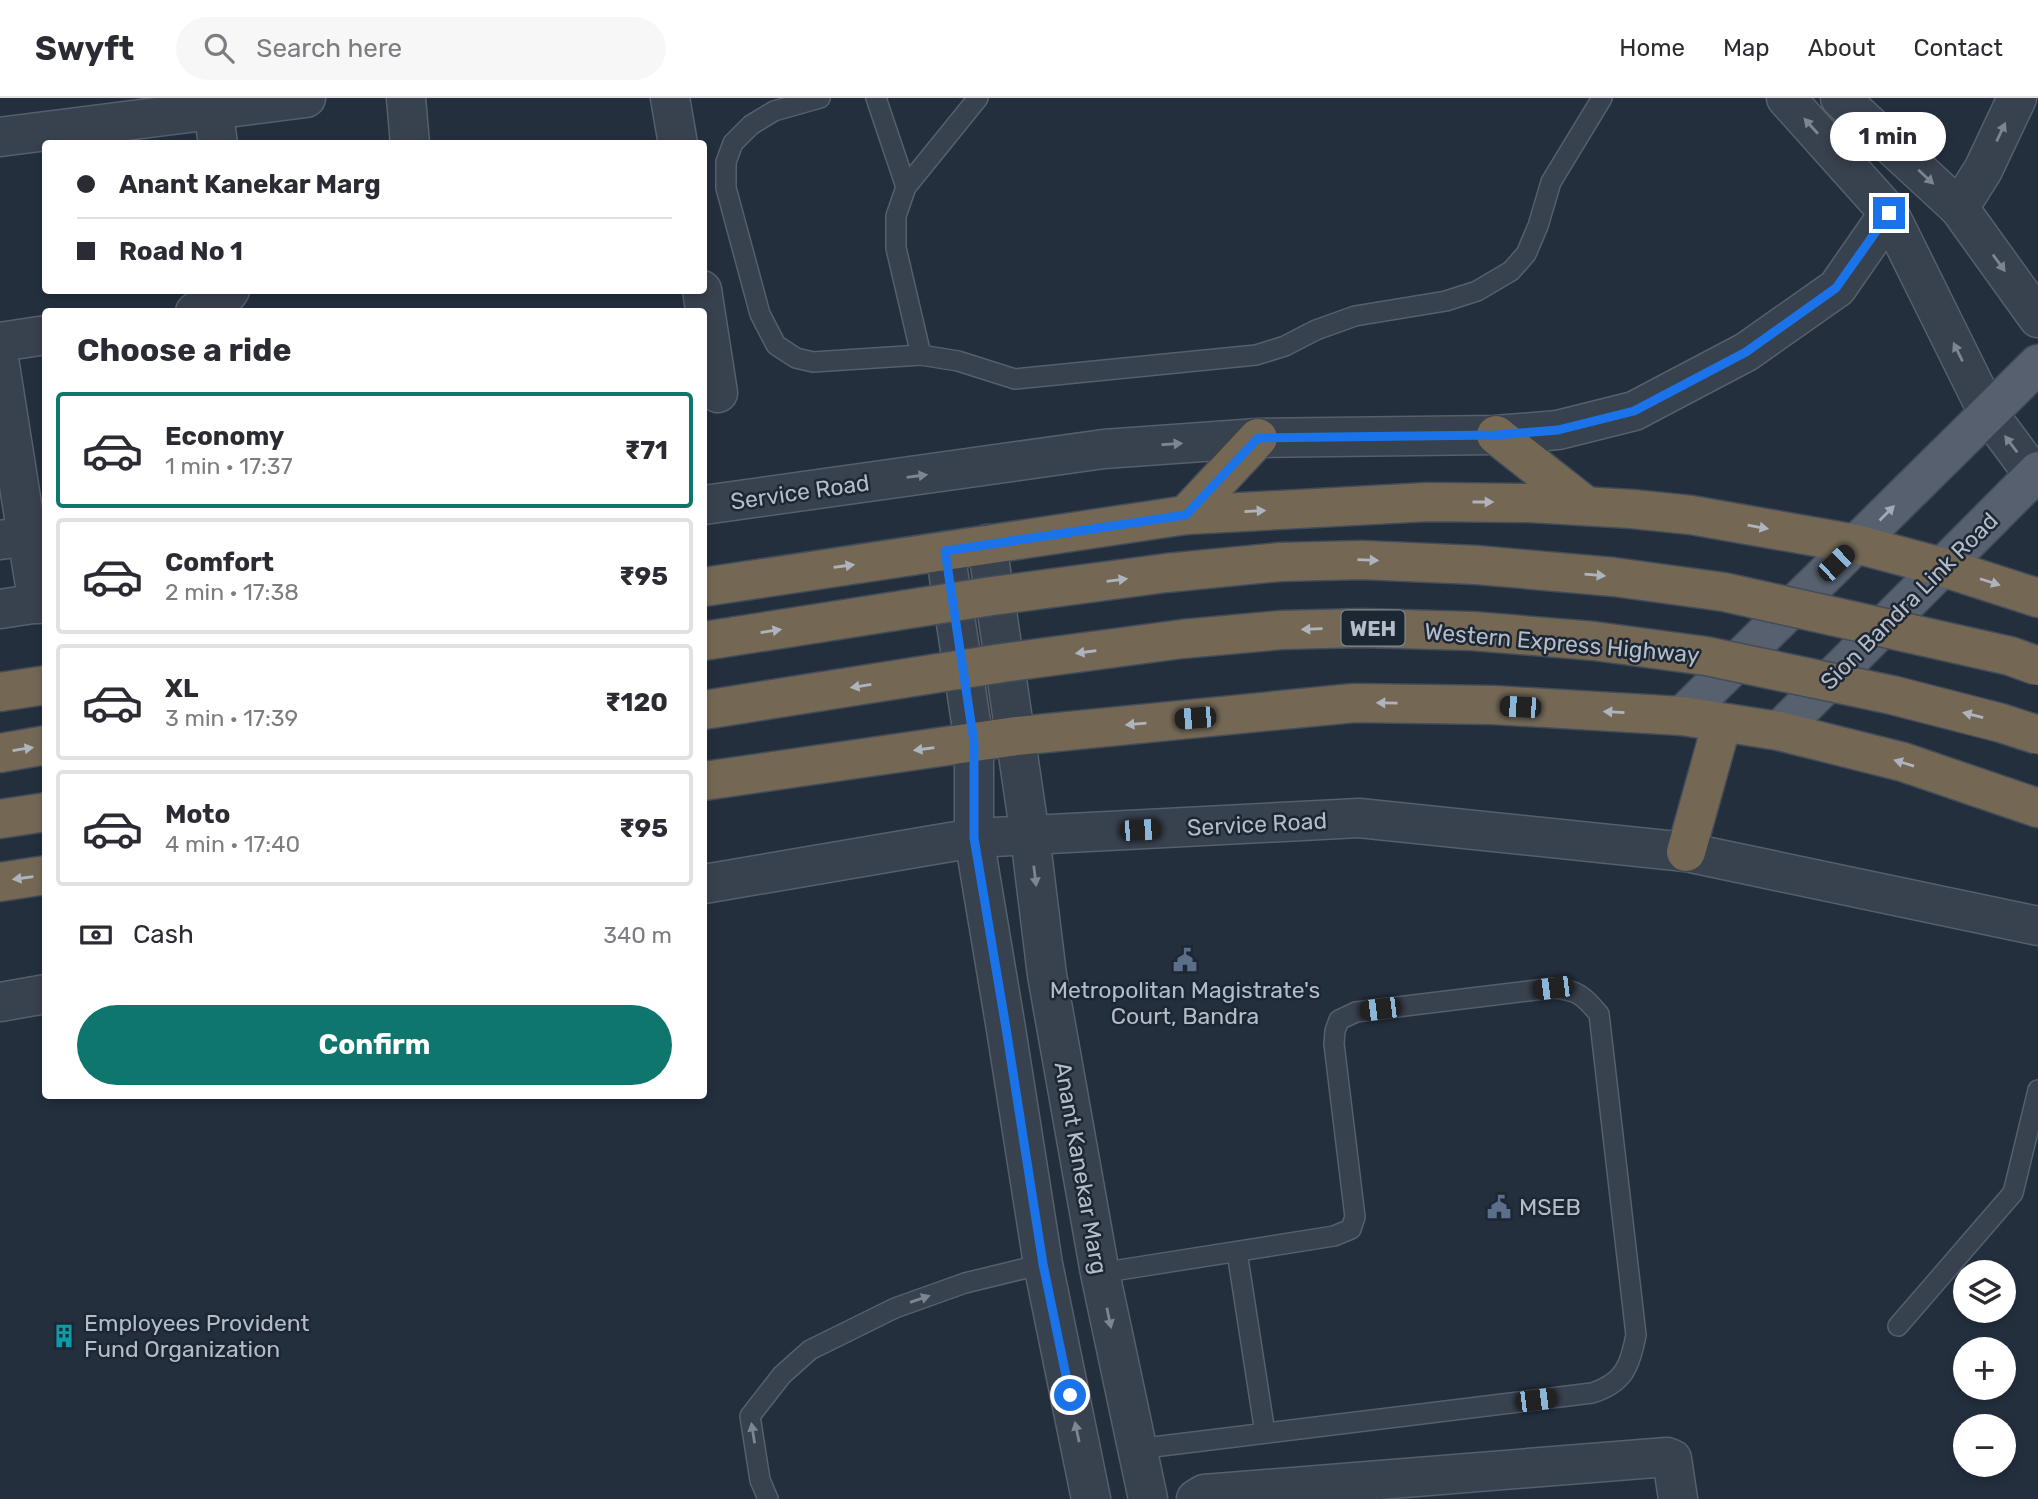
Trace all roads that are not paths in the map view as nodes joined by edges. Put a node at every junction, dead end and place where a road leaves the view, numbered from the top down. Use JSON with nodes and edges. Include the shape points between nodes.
{"nodes":[{"id":1,"x":306,"y":98,"type":"edge"},
{"id":2,"x":406,"y":98,"type":"edge"},
{"id":3,"x":670,"y":98,"type":"edge"},
{"id":4,"x":820,"y":98,"type":"edge"},
{"id":5,"x":876,"y":98,"type":"edge"},
{"id":6,"x":978,"y":98,"type":"edge"},
{"id":7,"x":1602,"y":98,"type":"edge"},
{"id":8,"x":1786,"y":98,"type":"edge"},
{"id":9,"x":1840,"y":98,"type":"edge"},
{"id":10,"x":2017,"y":98,"type":"edge"},
{"id":11,"x":163,"y":106,"type":"edge"},
{"id":12,"x":216,"y":126,"type":"edge"},
{"id":13,"x":0,"y":137,"type":"edge"},
{"id":14,"x":410,"y":140,"type":"edge"},
{"id":15,"x":677,"y":140,"type":"edge"},
{"id":16,"x":906,"y":187,"type":"junction"},
{"id":17,"x":1959,"y":208,"type":"junction"},
{"id":18,"x":1889,"y":213,"type":"junction"},
{"id":19,"x":227,"y":294,"type":"edge"},
{"id":20,"x":207,"y":308,"type":"edge"},
{"id":21,"x":2038,"y":318,"type":"edge"},
{"id":22,"x":707,"y":322,"type":"edge"},
{"id":23,"x":42,"y":336,"type":"edge"},
{"id":24,"x":0,"y":342,"type":"edge"},
{"id":25,"x":920,"y":355,"type":"junction"},
{"id":26,"x":2038,"y":364,"type":"edge"},
{"id":27,"x":0,"y":365,"type":"edge"},
{"id":28,"x":718,"y":393,"type":"dead end"},
{"id":29,"x":1988,"y":413,"type":"junction"},
{"id":30,"x":1496,"y":435,"type":"junction"},
{"id":31,"x":1258,"y":438,"type":"junction"},
{"id":32,"x":2036,"y":473,"type":"edge"},
{"id":33,"x":707,"y":505,"type":"edge"},
{"id":34,"x":1586,"y":506,"type":"junction"},
{"id":35,"x":1186,"y":515,"type":"junction"},
{"id":36,"x":24,"y":536,"type":"edge"},
{"id":37,"x":987,"y":544,"type":"junction"},
{"id":38,"x":1856,"y":544,"type":"junction"},
{"id":39,"x":945,"y":551,"type":"junction"},
{"id":40,"x":1942,"y":567,"type":"junction"},
{"id":41,"x":707,"y":587,"type":"edge"},
{"id":42,"x":2038,"y":598,"type":"edge"},
{"id":43,"x":42,"y":603,"type":"edge"},
{"id":44,"x":0,"y":609,"type":"edge"},
{"id":45,"x":707,"y":641,"type":"edge"},
{"id":46,"x":2038,"y":666,"type":"edge"},
{"id":47,"x":42,"y":686,"type":"edge"},
{"id":48,"x":0,"y":692,"type":"edge"},
{"id":49,"x":707,"y":710,"type":"edge"},
{"id":50,"x":1682,"y":716,"type":"junction"},
{"id":51,"x":1722,"y":723,"type":"junction"},
{"id":52,"x":1779,"y":731,"type":"junction"},
{"id":53,"x":2038,"y":735,"type":"edge"},
{"id":54,"x":1016,"y":736,"type":"junction"},
{"id":55,"x":974,"y":742,"type":"junction"},
{"id":56,"x":42,"y":747,"type":"edge"},
{"id":57,"x":0,"y":753,"type":"edge"},
{"id":58,"x":707,"y":780,"type":"edge"},
{"id":59,"x":2038,"y":808,"type":"edge"},
{"id":60,"x":42,"y":813,"type":"edge"},
{"id":61,"x":0,"y":819,"type":"edge"},
{"id":62,"x":1030,"y":836,"type":"junction"},
{"id":63,"x":974,"y":838,"type":"junction"},
{"id":64,"x":1686,"y":852,"type":"junction"},
{"id":65,"x":42,"y":876,"type":"edge"},
{"id":66,"x":0,"y":882,"type":"edge"},
{"id":67,"x":707,"y":883,"type":"edge"},
{"id":68,"x":2038,"y":926,"type":"edge"},
{"id":69,"x":42,"y":996,"type":"edge"},
{"id":70,"x":0,"y":1002,"type":"edge"},
{"id":71,"x":2038,"y":1090,"type":"edge"},
{"id":72,"x":1237,"y":1252,"type":"junction"},
{"id":73,"x":1043,"y":1264,"type":"junction"},
{"id":74,"x":1100,"y":1273,"type":"junction"},
{"id":75,"x":1898,"y":1326,"type":"dead end"},
{"id":76,"x":1265,"y":1433,"type":"junction"},
{"id":77,"x":1137,"y":1449,"type":"junction"},
{"id":78,"x":768,"y":1499,"type":"edge"},
{"id":79,"x":1091,"y":1499,"type":"edge"},
{"id":80,"x":1148,"y":1499,"type":"edge"},
{"id":81,"x":1196,"y":1499,"type":"edge"},
{"id":82,"x":1678,"y":1499,"type":"edge"}],
"edges":[{"from":1,"to":12,"type":"street"},
{"from":2,"to":14,"type":"street"},
{"from":3,"to":15,"type":"street"},
{"from":4,"to":25,"type":"lane","via":[[774,111],[751,125],[733,143],[726,162],[726,188],[761,314],[776,345],[796,358],[813,362]]},
{"from":5,"to":16,"type":"lane"},
{"from":6,"to":16,"type":"lane"},
{"from":7,"to":25,"type":"lane","via":[[1551,182],[1526,254],[1511,271],[1476,291],[1446,301],[1355,316],[1256,355],[1015,379]]},
{"from":18,"to":8,"type":"street","one_way":true},
{"from":9,"to":17,"type":"street","one_way":true},
{"from":17,"to":10,"type":"street","one_way":true,"via":[[1983,170]]},
{"from":11,"to":12,"type":"street"},
{"from":11,"to":13,"type":"street"},
{"from":16,"to":25,"type":"lane","via":[[896,216],[896,248]]},
{"from":17,"to":21,"type":"street","one_way":true},
{"from":29,"to":18,"type":"street","one_way":true},
{"from":18,"to":30,"type":"street","name":"Service Road","via":[[1836,288],[1746,352],[1634,411],[1558,430]]},
{"from":19,"to":20,"type":"street","via":[[219,304]]},
{"from":22,"to":28,"type":"street"},
{"from":23,"to":24,"type":"street"},
{"from":26,"to":29,"type":"main road"},
{"from":27,"to":36,"type":"street"},
{"from":32,"to":29,"type":"street","one_way":true},
{"from":38,"to":29,"type":"main road","one_way":true},
{"from":30,"to":31,"type":"street","name":"Service Road"},
{"from":30,"to":34,"type":"highway"},
{"from":33,"to":31,"type":"street","name":"Service Road","one_way":true,"via":[[1104,449]]},
{"from":31,"to":35,"type":"highway"},
{"from":32,"to":40,"type":"main road","name":"Sion Bandra Link Road"},
{"from":35,"to":34,"type":"highway","one_way":true,"via":[[1428,502]]},
{"from":34,"to":38,"type":"highway","one_way":true,"via":[[1691,515]]},
{"from":35,"to":37,"type":"highway"},
{"from":36,"to":43,"type":"street"},
{"from":37,"to":39,"type":"highway"},
{"from":37,"to":54,"type":"street","name":"Anant Kanekar Marg"},
{"from":38,"to":40,"type":"highway"},
{"from":38,"to":50,"type":"main road"},
{"from":41,"to":39,"type":"highway","one_way":true},
{"from":39,"to":55,"type":"street"},
{"from":40,"to":42,"type":"highway","one_way":true},
{"from":40,"to":52,"type":"main road","name":"Sion Bandra Link Road"},
{"from":43,"to":44,"type":"street"},
{"from":45,"to":46,"type":"highway","one_way":true,"bridge":true,"via":[[1166,573],[1362,560],[1532,569],[1724,592]]},
{"from":47,"to":48,"type":"highway"},
{"from":53,"to":49,"type":"highway","name":"Western Express Highway","number":"WEH","one_way":true,"bridge":true,"via":[[1892,695],[1706,656],[1472,631],[1362,628],[1182,639]]},
{"from":50,"to":51,"type":"highway"},
{"from":50,"to":54,"type":"highway","one_way":true,"via":[[1493,705],[1354,703]]},
{"from":51,"to":52,"type":"highway"},
{"from":51,"to":64,"type":"highway"},
{"from":59,"to":52,"type":"highway","one_way":true,"via":[[1903,762]]},
{"from":54,"to":55,"type":"highway"},
{"from":54,"to":62,"type":"street","name":"Anant Kanekar Marg"},
{"from":55,"to":58,"type":"highway","one_way":true},
{"from":55,"to":63,"type":"street"},
{"from":57,"to":56,"type":"highway","one_way":true},
{"from":60,"to":61,"type":"highway"},
{"from":62,"to":63,"type":"street","name":"Service Road"},
{"from":62,"to":64,"type":"street","name":"Service Road","via":[[1359,818]]},
{"from":62,"to":74,"type":"street","name":"Anant Kanekar Marg","one_way":true,"via":[[1047,975]]},
{"from":63,"to":67,"type":"street","name":"Service Road"},
{"from":63,"to":73,"type":"street"},
{"from":64,"to":68,"type":"street","name":"Service Road"},
{"from":65,"to":66,"type":"highway","one_way":true},
{"from":69,"to":70,"type":"street"},
{"from":71,"to":75,"type":"lane","via":[[2013,1193]]},
{"from":72,"to":74,"type":"lane"},
{"from":72,"to":76,"type":"lane"},
{"from":72,"to":76,"type":"lane","via":[[1351,1229],[1355,1217],[1335,1044],[1339,1020],[1356,1012],[1553,988],[1570,989],[1585,997],[1599,1014],[1636,1335],[1631,1361],[1619,1379],[1592,1393]]},
{"from":78,"to":73,"type":"lane","one_way":true,"via":[[760,1480],[750,1416],[782,1375],[810,1350],[895,1308],[965,1283]]},
{"from":79,"to":73,"type":"street","one_way":true},
{"from":74,"to":77,"type":"street","name":"Anant Kanekar Marg","one_way":true},
{"from":76,"to":77,"type":"lane"},
{"from":77,"to":80,"type":"street","name":"Anant Kanekar Marg"},
{"from":81,"to":82,"type":"street","via":[[1218,1492],[1667,1457],[1674,1465]]}]}
